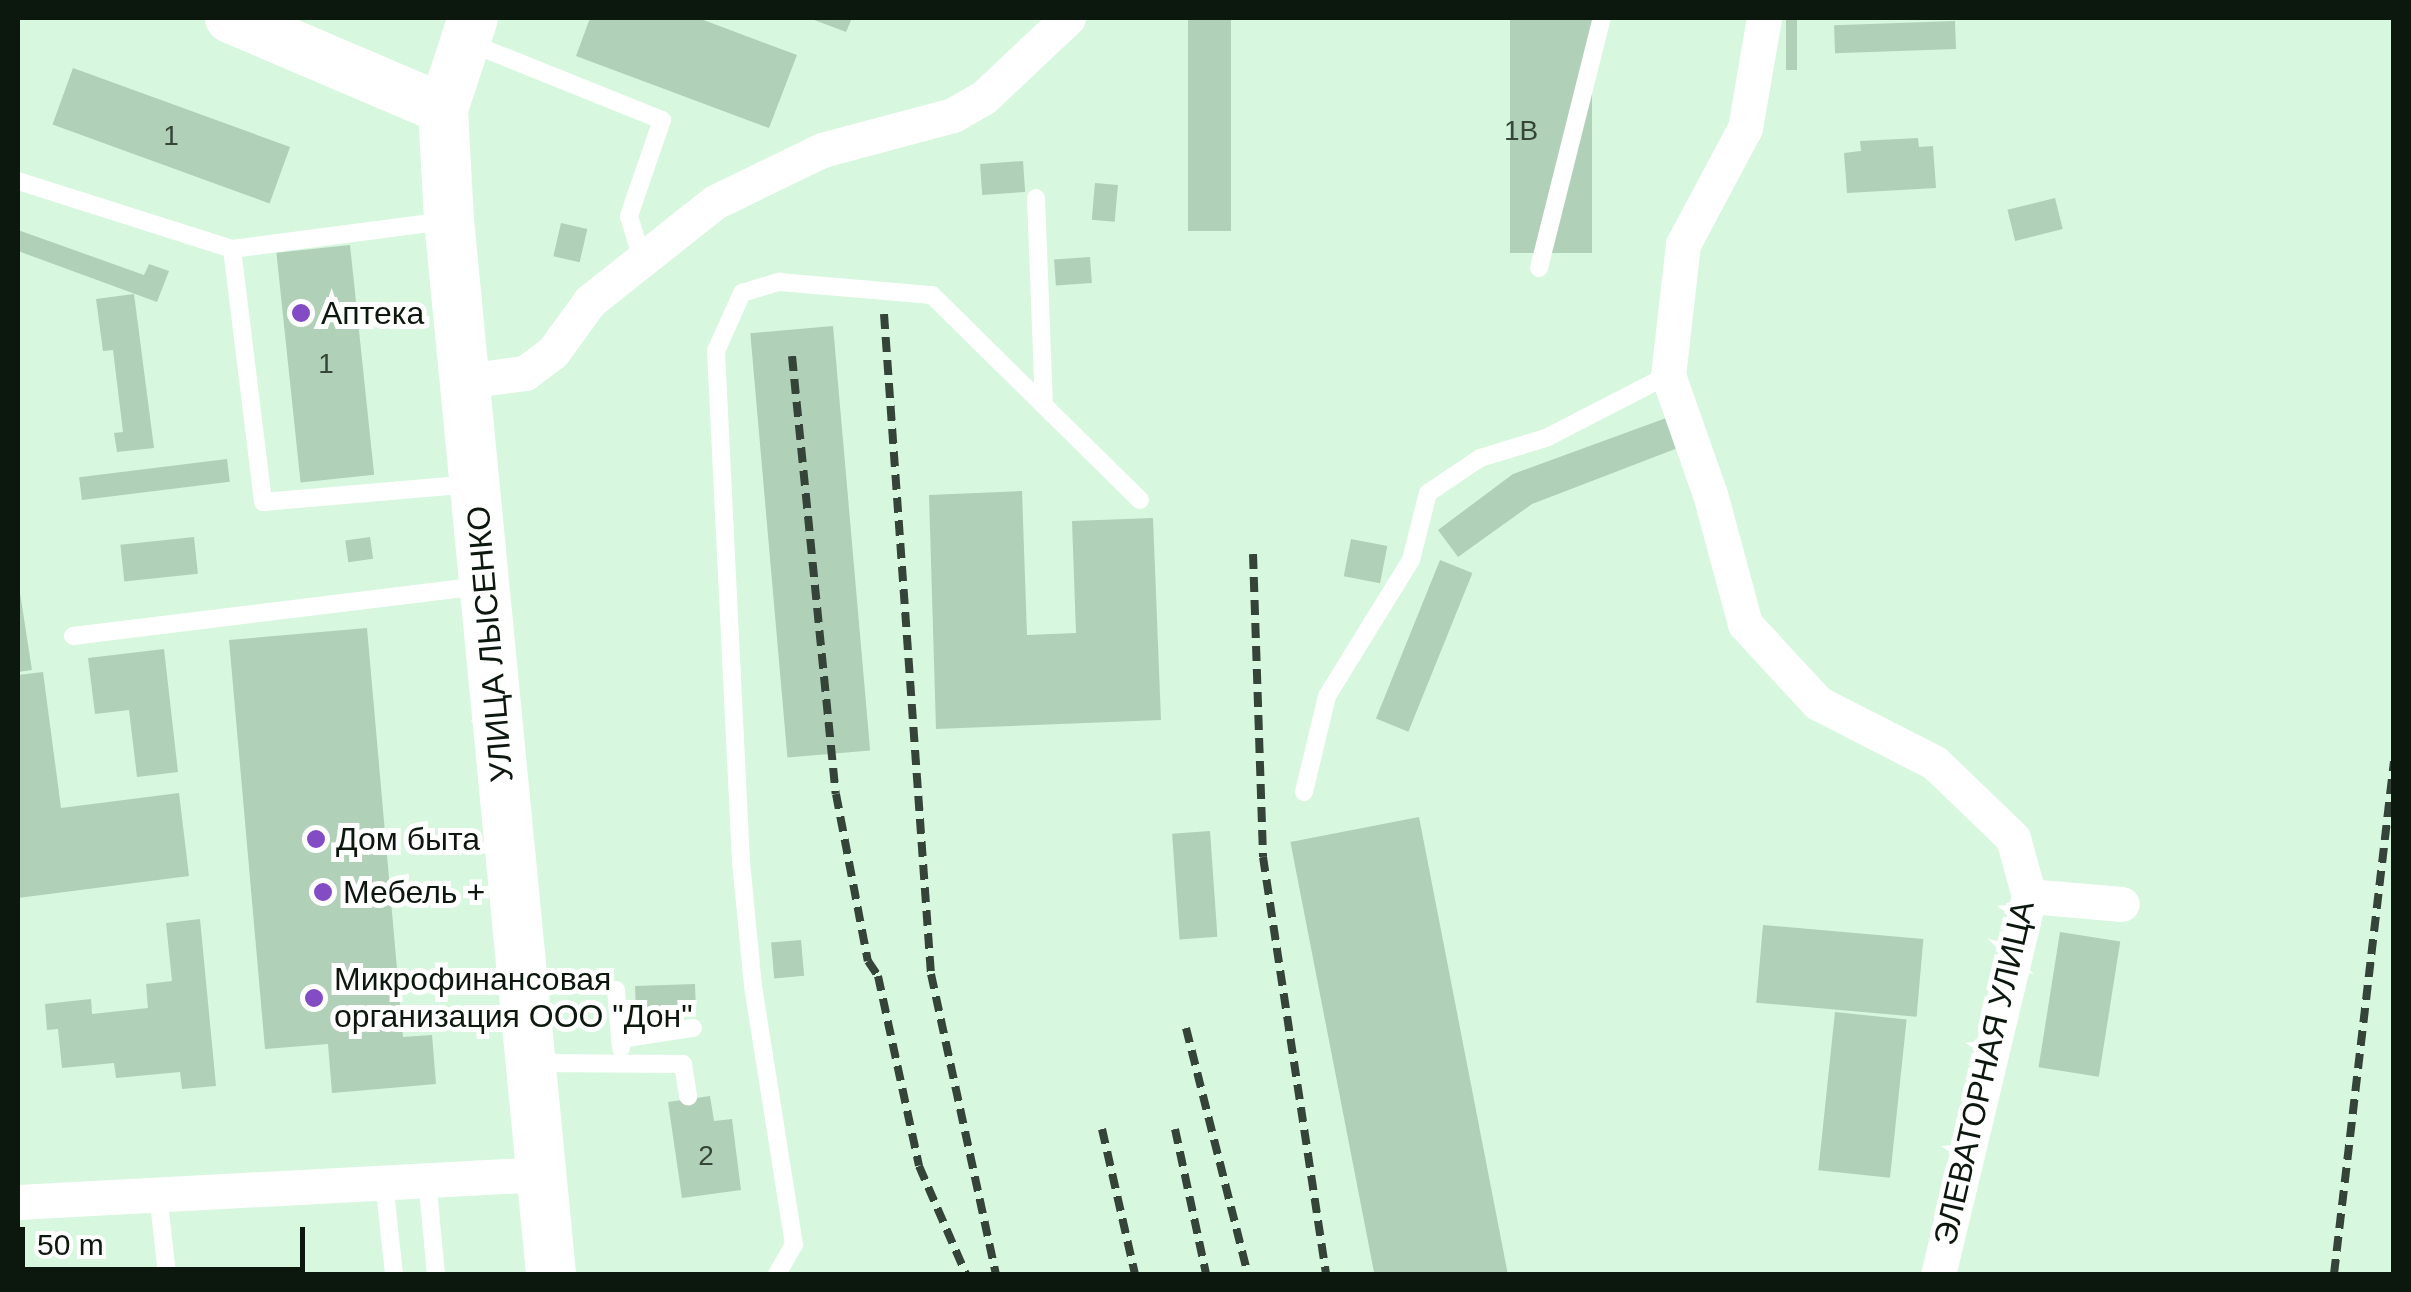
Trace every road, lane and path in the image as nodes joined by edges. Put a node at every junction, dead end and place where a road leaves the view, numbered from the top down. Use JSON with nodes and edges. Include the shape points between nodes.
{"nodes":[{"id":1,"x":230,"y":18,"type":"edge"},
{"id":2,"x":1068,"y":18,"type":"edge"},
{"id":3,"x":1602,"y":18,"type":"edge"},
{"id":4,"x":1764,"y":18,"type":"edge"},
{"id":5,"x":469,"y":29,"type":"edge"},
{"id":6,"x":443,"y":109,"type":"junction"},
{"id":7,"x":18,"y":181,"type":"edge"},
{"id":8,"x":1036,"y":198,"type":"dead end"},
{"id":9,"x":449,"y":220,"type":"junction"},
{"id":10,"x":232,"y":249,"type":"junction"},
{"id":11,"x":642,"y":260,"type":"junction"},
{"id":12,"x":1539,"y":268,"type":"dead end"},
{"id":13,"x":1668,"y":375,"type":"junction"},
{"id":14,"x":464,"y":381,"type":"junction"},
{"id":15,"x":1044,"y":405,"type":"junction"},
{"id":16,"x":476,"y":484,"type":"junction"},
{"id":17,"x":1140,"y":500,"type":"dead end"},
{"id":18,"x":483,"y":586,"type":"junction"},
{"id":19,"x":73,"y":636,"type":"dead end"},
{"id":20,"x":1304,"y":792,"type":"dead end"},
{"id":21,"x":2030,"y":896,"type":"junction"},
{"id":22,"x":2122,"y":904,"type":"dead end"},
{"id":23,"x":616,"y":990,"type":"dead end"},
{"id":24,"x":693,"y":1028,"type":"dead end"},
{"id":25,"x":620,"y":1039,"type":"junction"},
{"id":26,"x":531,"y":1063,"type":"junction"},
{"id":27,"x":623,"y":1063,"type":"junction"},
{"id":28,"x":688,"y":1098,"type":"dead end"},
{"id":29,"x":542,"y":1174,"type":"junction"},
{"id":30,"x":427,"y":1179,"type":"junction"},
{"id":31,"x":384,"y":1182,"type":"junction"},
{"id":32,"x":158,"y":1194,"type":"junction"},
{"id":33,"x":18,"y":1202,"type":"edge"},
{"id":34,"x":168,"y":1274,"type":"edge"},
{"id":35,"x":394,"y":1274,"type":"edge"},
{"id":36,"x":436,"y":1274,"type":"edge"},
{"id":37,"x":551,"y":1274,"type":"edge"},
{"id":38,"x":776,"y":1274,"type":"edge"},
{"id":39,"x":1938,"y":1274,"type":"edge"}],
"edges":[{"from":1,"to":6,"type":"main road"},
{"from":2,"to":11,"type":"street","via":[[982,98],[954,115],[822,150],[714,202]]},
{"from":3,"to":12,"type":"lane"},
{"from":4,"to":13,"type":"street","name":"ЭЛЕВАТОРНАЯ УЛИЦА","via":[[1746,128],[1682,244]]},
{"from":5,"to":6,"type":"main road","name":"УЛИЦА ЛЫСЕНКО"},
{"from":5,"to":11,"type":"lane","via":[[662,120],[629,216]]},
{"from":6,"to":9,"type":"main road","name":"УЛИЦА ЛЫСЕНКО"},
{"from":7,"to":10,"type":"lane"},
{"from":8,"to":15,"type":"lane"},
{"from":9,"to":10,"type":"lane"},
{"from":9,"to":14,"type":"main road","name":"УЛИЦА ЛЫСЕНКО"},
{"from":10,"to":16,"type":"lane","via":[[263,502]]},
{"from":11,"to":14,"type":"street","via":[[590,301],[554,352],[525,372]]},
{"from":13,"to":20,"type":"lane","via":[[1546,438],[1480,458],[1428,492],[1411,560],[1327,696]]},
{"from":13,"to":21,"type":"street","name":"ЭЛЕВАТОРНАЯ УЛИЦА","via":[[1710,494],[1744,624],[1818,703],[1935,763],[2013,838]]},
{"from":14,"to":16,"type":"main road","name":"УЛИЦА ЛЫСЕНКО"},
{"from":15,"to":17,"type":"lane"},
{"from":15,"to":38,"type":"lane","via":[[932,296],[780,282],[742,294],[716,352],[741,862],[753,986],[794,1244]]},
{"from":16,"to":18,"type":"main road","name":"УЛИЦА ЛЫСЕНКО"},
{"from":18,"to":19,"type":"lane"},
{"from":18,"to":26,"type":"main road","name":"УЛИЦА ЛЫСЕНКО"},
{"from":21,"to":22,"type":"street"},
{"from":21,"to":39,"type":"street","name":"ЭЛЕВАТОРНАЯ УЛИЦА"},
{"from":23,"to":25,"type":"lane"},
{"from":24,"to":25,"type":"lane"},
{"from":25,"to":27,"type":"lane"},
{"from":26,"to":27,"type":"lane"},
{"from":26,"to":29,"type":"main road","name":"УЛИЦА ЛЫСЕНКО"},
{"from":27,"to":28,"type":"lane","via":[[684,1064]]},
{"from":29,"to":30,"type":"street"},
{"from":29,"to":37,"type":"main road","name":"УЛИЦА ЛЫСЕНКО"},
{"from":30,"to":31,"type":"street"},
{"from":30,"to":36,"type":"lane"},
{"from":31,"to":32,"type":"street"},
{"from":31,"to":35,"type":"lane"},
{"from":32,"to":33,"type":"street"},
{"from":32,"to":34,"type":"lane"}]}
